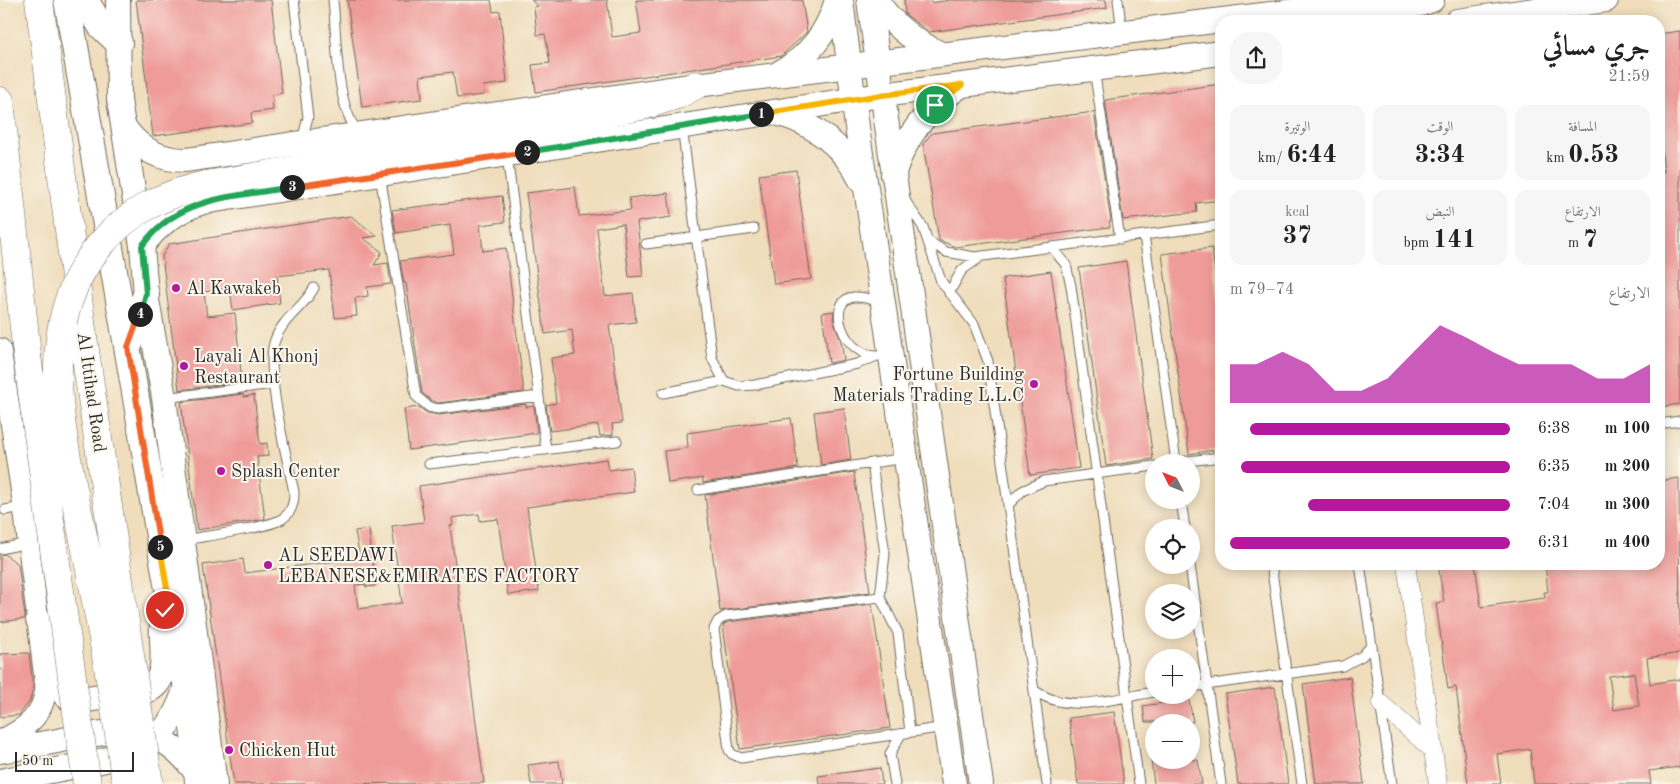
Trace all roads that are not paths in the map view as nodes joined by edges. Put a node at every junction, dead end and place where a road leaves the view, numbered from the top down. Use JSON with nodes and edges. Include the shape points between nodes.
{"nodes":[{"id":1,"x":39,"y":0,"type":"edge"},
{"id":2,"x":67,"y":0,"type":"edge"},
{"id":3,"x":85,"y":0,"type":"edge"},
{"id":4,"x":118,"y":0,"type":"edge"},
{"id":5,"x":294,"y":0,"type":"edge"},
{"id":6,"x":333,"y":0,"type":"edge"},
{"id":7,"x":837,"y":0,"type":"edge"},
{"id":8,"x":841,"y":0,"type":"edge"},
{"id":9,"x":869,"y":0,"type":"edge"},
{"id":10,"x":876,"y":0,"type":"edge"},
{"id":11,"x":1118,"y":0,"type":"edge"},
{"id":12,"x":1384,"y":0,"type":"edge"},
{"id":13,"x":1432,"y":0,"type":"edge"},
{"id":14,"x":1606,"y":0,"type":"edge"},
{"id":15,"x":1265,"y":15,"type":"edge"},
{"id":16,"x":1348,"y":15,"type":"edge"},
{"id":17,"x":1504,"y":15,"type":"edge"},
{"id":18,"x":1215,"y":21,"type":"edge"},
{"id":19,"x":1122,"y":33,"type":"junction"},
{"id":20,"x":119,"y":43,"type":"junction"},
{"id":21,"x":940,"y":54,"type":"junction"},
{"id":22,"x":1215,"y":54,"type":"edge"},
{"id":23,"x":877,"y":62,"type":"junction"},
{"id":24,"x":849,"y":65,"type":"junction"},
{"id":25,"x":1094,"y":68,"type":"junction"},
{"id":26,"x":775,"y":75,"type":"junction"},
{"id":27,"x":696,"y":84,"type":"junction"},
{"id":28,"x":962,"y":85,"type":"junction"},
{"id":29,"x":882,"y":95,"type":"junction"},
{"id":30,"x":854,"y":99,"type":"junction"},
{"id":31,"x":0,"y":101,"type":"edge"},
{"id":32,"x":774,"y":112,"type":"junction"},
{"id":33,"x":124,"y":127,"type":"junction"},
{"id":34,"x":682,"y":127,"type":"junction"},
{"id":35,"x":362,"y":135,"type":"junction"},
{"id":36,"x":300,"y":145,"type":"junction"},
{"id":37,"x":507,"y":156,"type":"junction"},
{"id":38,"x":176,"y":160,"type":"junction"},
{"id":39,"x":380,"y":174,"type":"junction"},
{"id":40,"x":894,"y":182,"type":"junction"},
{"id":41,"x":867,"y":194,"type":"junction"},
{"id":42,"x":183,"y":209,"type":"junction"},
{"id":43,"x":1215,"y":226,"type":"edge"},
{"id":44,"x":754,"y":229,"type":"dead end"},
{"id":45,"x":1144,"y":235,"type":"junction"},
{"id":46,"x":697,"y":237,"type":"junction"},
{"id":47,"x":1120,"y":238,"type":"junction"},
{"id":48,"x":928,"y":241,"type":"junction"},
{"id":49,"x":646,"y":244,"type":"dead end"},
{"id":50,"x":142,"y":246,"type":"junction"},
{"id":51,"x":1052,"y":248,"type":"junction"},
{"id":52,"x":986,"y":256,"type":"junction"},
{"id":53,"x":314,"y":288,"type":"dead end"},
{"id":54,"x":949,"y":293,"type":"junction"},
{"id":55,"x":146,"y":294,"type":"junction"},
{"id":56,"x":884,"y":303,"type":"junction"},
{"id":57,"x":128,"y":347,"type":"junction"},
{"id":58,"x":0,"y":349,"type":"edge"},
{"id":59,"x":884,"y":355,"type":"junction"},
{"id":60,"x":724,"y":381,"type":"junction"},
{"id":61,"x":274,"y":384,"type":"junction"},
{"id":62,"x":663,"y":394,"type":"dead end"},
{"id":63,"x":539,"y":396,"type":"junction"},
{"id":64,"x":164,"y":398,"type":"junction"},
{"id":65,"x":1680,"y":421,"type":"edge"},
{"id":66,"x":1665,"y":423,"type":"edge"},
{"id":67,"x":617,"y":441,"type":"dead end"},
{"id":68,"x":546,"y":450,"type":"junction"},
{"id":69,"x":1175,"y":454,"type":"edge"},
{"id":70,"x":907,"y":457,"type":"junction"},
{"id":71,"x":1215,"y":458,"type":"edge"},
{"id":72,"x":1200,"y":460,"type":"edge"},
{"id":73,"x":872,"y":463,"type":"junction"},
{"id":74,"x":429,"y":464,"type":"dead end"},
{"id":75,"x":1145,"y":467,"type":"edge"},
{"id":76,"x":1097,"y":474,"type":"junction"},
{"id":77,"x":698,"y":490,"type":"dead end"},
{"id":78,"x":1008,"y":505,"type":"junction"},
{"id":79,"x":182,"y":541,"type":"junction"},
{"id":80,"x":28,"y":543,"type":"junction"},
{"id":81,"x":0,"y":549,"type":"edge"},
{"id":82,"x":1272,"y":570,"type":"edge"},
{"id":83,"x":1361,"y":570,"type":"edge"},
{"id":84,"x":1407,"y":570,"type":"edge"},
{"id":85,"x":1191,"y":574,"type":"edge"},
{"id":86,"x":880,"y":597,"type":"junction"},
{"id":87,"x":169,"y":600,"type":"junction"},
{"id":88,"x":39,"y":620,"type":"junction"},
{"id":89,"x":1372,"y":646,"type":"junction"},
{"id":90,"x":1286,"y":674,"type":"junction"},
{"id":91,"x":187,"y":683,"type":"junction"},
{"id":92,"x":1207,"y":685,"type":"junction"},
{"id":93,"x":1200,"y":686,"type":"edge"},
{"id":94,"x":1034,"y":690,"type":"junction"},
{"id":95,"x":1145,"y":693,"type":"edge"},
{"id":96,"x":1127,"y":696,"type":"junction"},
{"id":97,"x":1381,"y":704,"type":"junction"},
{"id":98,"x":947,"y":727,"type":"junction"},
{"id":99,"x":906,"y":733,"type":"junction"},
{"id":100,"x":156,"y":737,"type":"junction"},
{"id":101,"x":0,"y":742,"type":"edge"},
{"id":102,"x":1433,"y":750,"type":"junction"},
{"id":103,"x":0,"y":751,"type":"edge"},
{"id":104,"x":0,"y":781,"type":"edge"},
{"id":105,"x":203,"y":781,"type":"edge"},
{"id":106,"x":87,"y":784,"type":"edge"},
{"id":107,"x":126,"y":784,"type":"edge"},
{"id":108,"x":150,"y":784,"type":"edge"},
{"id":109,"x":156,"y":784,"type":"edge"},
{"id":110,"x":162,"y":784,"type":"edge"},
{"id":111,"x":895,"y":784,"type":"edge"},
{"id":112,"x":954,"y":784,"type":"edge"},
{"id":113,"x":981,"y":784,"type":"edge"},
{"id":114,"x":1047,"y":784,"type":"edge"},
{"id":115,"x":1139,"y":784,"type":"edge"},
{"id":116,"x":1221,"y":784,"type":"edge"},
{"id":117,"x":1302,"y":784,"type":"edge"},
{"id":118,"x":1392,"y":784,"type":"edge"},
{"id":119,"x":1438,"y":784,"type":"edge"}],
"edges":[{"from":1,"to":108,"type":"highway","name":"Al Ittihad Road","bridge":true,"via":[[83,337]]},
{"from":2,"to":57,"type":"main road"},
{"from":3,"to":20,"type":"main road","via":[[101,26]]},
{"from":4,"to":20,"type":"main road"},
{"from":5,"to":36,"type":"lane","via":[[308,117]]},
{"from":6,"to":35,"type":"lane","via":[[343,103],[350,120]]},
{"from":7,"to":26,"type":"main road","via":[[829,23],[815,45],[797,62]]},
{"from":8,"to":24,"type":"main road"},
{"from":9,"to":23,"type":"main road"},
{"from":10,"to":21,"type":"main road","via":[[896,25],[924,47]]},
{"from":11,"to":19,"type":"lane"},
{"from":12,"to":15,"type":"main road"},
{"from":13,"to":16,"type":"main road"},
{"from":14,"to":17,"type":"main road"},
{"from":18,"to":19,"type":"main road"},
{"from":19,"to":21,"type":"main road"},
{"from":20,"to":33,"type":"main road","via":[[118,81]]},
{"from":21,"to":23,"type":"main road"},
{"from":22,"to":25,"type":"main road"},
{"from":23,"to":24,"type":"main road"},
{"from":23,"to":29,"type":"main road"},
{"from":24,"to":26,"type":"main road"},
{"from":24,"to":30,"type":"main road"},
{"from":25,"to":28,"type":"main road"},
{"from":25,"to":47,"type":"lane"},
{"from":26,"to":27,"type":"main road"},
{"from":27,"to":35,"type":"main road"},
{"from":27,"to":107,"type":"highway","bridge":true,"via":[[672,97],[646,105],[206,185],[161,197],[118,225],[93,253],[69,298],[60,330],[58,372],[63,427],[113,689]]},
{"from":28,"to":29,"type":"main road"},
{"from":28,"to":40,"type":"main road","via":[[935,105],[913,131],[898,160]]},
{"from":29,"to":30,"type":"main road"},
{"from":29,"to":40,"type":"main road"},
{"from":30,"to":32,"type":"main road"},
{"from":30,"to":41,"type":"main road"},
{"from":31,"to":106,"type":"highway","bridge":true,"via":[[27,356]]},
{"from":32,"to":34,"type":"main road"},
{"from":32,"to":41,"type":"main road","via":[[802,122],[826,137],[855,168]]},
{"from":33,"to":38,"type":"main road","via":[[146,150]]},
{"from":33,"to":50,"type":"main road"},
{"from":34,"to":37,"type":"main road"},
{"from":34,"to":46,"type":"lane"},
{"from":35,"to":36,"type":"main road"},
{"from":36,"to":38,"type":"main road"},
{"from":37,"to":39,"type":"main road"},
{"from":37,"to":63,"type":"lane"},
{"from":38,"to":42,"type":"main road","via":[[169,172],[168,186],[173,200]]},
{"from":39,"to":42,"type":"main road","via":[[202,202]]},
{"from":39,"to":63,"type":"lane","via":[[416,396],[429,407],[438,409]]},
{"from":40,"to":48,"type":"lane","via":[[916,214]]},
{"from":40,"to":113,"type":"main road"},
{"from":41,"to":56,"type":"main road"},
{"from":42,"to":50,"type":"main road","via":[[156,228]]},
{"from":43,"to":45,"type":"lane"},
{"from":44,"to":46,"type":"lane"},
{"from":45,"to":47,"type":"lane"},
{"from":45,"to":69,"type":"lane"},
{"from":46,"to":49,"type":"lane"},
{"from":46,"to":60,"type":"lane","via":[[712,358]]},
{"from":47,"to":51,"type":"lane"},
{"from":48,"to":52,"type":"lane","via":[[955,255]]},
{"from":48,"to":54,"type":"lane","via":[[936,268]]},
{"from":50,"to":55,"type":"main road"},
{"from":51,"to":52,"type":"lane"},
{"from":51,"to":76,"type":"lane","via":[[1060,255],[1069,275]]},
{"from":52,"to":54,"type":"lane","via":[[962,270]]},
{"from":53,"to":61,"type":"lane","via":[[275,339],[271,357]]},
{"from":54,"to":78,"type":"lane","via":[[974,324],[985,348]]},
{"from":55,"to":57,"type":"main road"},
{"from":55,"to":64,"type":"main road"},
{"from":56,"to":59,"type":"main road"},
{"from":56,"to":59,"type":"lane","via":[[853,297],[844,302],[840,311],[842,333],[850,344],[861,352]]},
{"from":57,"to":87,"type":"main road"},
{"from":58,"to":80,"type":"street","via":[[15,509]]},
{"from":59,"to":60,"type":"lane","via":[[857,364],[754,385],[739,386]]},
{"from":59,"to":70,"type":"main road"},
{"from":60,"to":62,"type":"lane"},
{"from":61,"to":64,"type":"lane"},
{"from":61,"to":79,"type":"lane","via":[[294,492],[288,514],[274,522]]},
{"from":63,"to":68,"type":"lane"},
{"from":64,"to":79,"type":"main road"},
{"from":65,"to":66,"type":"lane"},
{"from":67,"to":68,"type":"lane"},
{"from":68,"to":74,"type":"lane"},
{"from":70,"to":73,"type":"lane"},
{"from":70,"to":98,"type":"main road"},
{"from":71,"to":72,"type":"lane"},
{"from":73,"to":77,"type":"lane"},
{"from":73,"to":86,"type":"lane","via":[[885,554]]},
{"from":75,"to":76,"type":"lane"},
{"from":76,"to":78,"type":"lane","via":[[1036,483]]},
{"from":76,"to":96,"type":"lane"},
{"from":78,"to":94,"type":"lane"},
{"from":79,"to":105,"type":"main road"},
{"from":80,"to":81,"type":"lane"},
{"from":80,"to":88,"type":"street"},
{"from":82,"to":90,"type":"lane"},
{"from":83,"to":89,"type":"lane"},
{"from":84,"to":102,"type":"street"},
{"from":85,"to":92,"type":"lane"},
{"from":86,"to":99,"type":"lane","via":[[898,633]]},
{"from":86,"to":99,"type":"lane","via":[[726,616],[718,621],[715,634],[728,745],[732,754],[741,758]]},
{"from":87,"to":88,"type":"main road","via":[[161,631],[164,668],[157,683],[149,689],[81,700],[70,699],[62,692],[53,643]]},
{"from":87,"to":91,"type":"main road"},
{"from":88,"to":101,"type":"street","via":[[46,679],[43,702],[27,727]]},
{"from":89,"to":90,"type":"lane","via":[[1362,656],[1343,666]]},
{"from":89,"to":97,"type":"lane"},
{"from":90,"to":92,"type":"lane"},
{"from":90,"to":117,"type":"lane"},
{"from":91,"to":100,"type":"main road","via":[[179,707]]},
{"from":91,"to":105,"type":"main road"},
{"from":92,"to":93,"type":"lane"},
{"from":92,"to":116,"type":"lane"},
{"from":94,"to":96,"type":"lane","via":[[1051,700],[1072,704]]},
{"from":94,"to":114,"type":"lane"},
{"from":95,"to":96,"type":"lane"},
{"from":96,"to":115,"type":"lane"},
{"from":97,"to":102,"type":"street"},
{"from":97,"to":118,"type":"lane"},
{"from":98,"to":99,"type":"lane"},
{"from":98,"to":112,"type":"main road"},
{"from":99,"to":111,"type":"lane","via":[[890,754]]},
{"from":100,"to":103,"type":"main road","via":[[115,730]]},
{"from":100,"to":104,"type":"main road","via":[[121,757]]},
{"from":100,"to":105,"type":"main road","via":[[180,753]]},
{"from":102,"to":119,"type":"street"},
{"from":109,"to":110,"type":"main road"}]}
